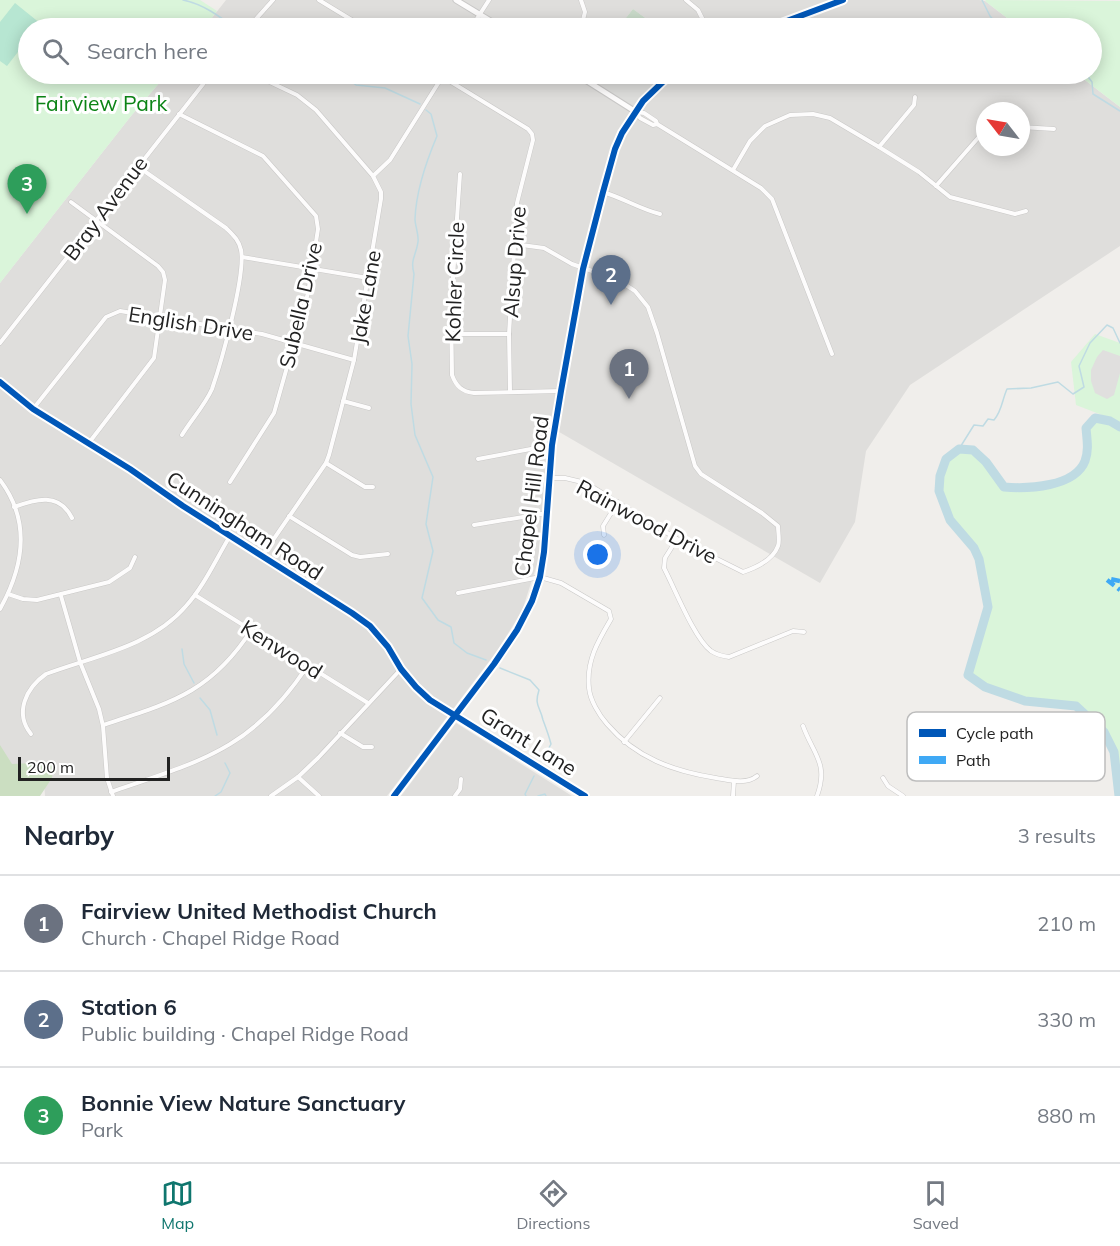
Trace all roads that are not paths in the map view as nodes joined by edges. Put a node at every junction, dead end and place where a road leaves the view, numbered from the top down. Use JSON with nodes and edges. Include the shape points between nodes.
{"nodes":[{"id":1,"x":273,"y":0,"type":"edge"},
{"id":2,"x":319,"y":0,"type":"edge"},
{"id":3,"x":456,"y":0,"type":"edge"},
{"id":4,"x":489,"y":0,"type":"edge"},
{"id":5,"x":581,"y":0,"type":"edge"},
{"id":6,"x":686,"y":0,"type":"edge"},
{"id":7,"x":843,"y":0,"type":"edge"},
{"id":8,"x":479,"y":15,"type":"junction"},
{"id":9,"x":257,"y":18,"type":"edge"},
{"id":10,"x":349,"y":18,"type":"edge"},
{"id":11,"x":477,"y":18,"type":"edge"},
{"id":12,"x":484,"y":18,"type":"edge"},
{"id":13,"x":584,"y":18,"type":"edge"},
{"id":14,"x":702,"y":18,"type":"edge"},
{"id":15,"x":795,"y":18,"type":"edge"},
{"id":16,"x":203,"y":84,"type":"edge"},
{"id":17,"x":272,"y":84,"type":"edge"},
{"id":18,"x":435,"y":84,"type":"edge"},
{"id":19,"x":457,"y":84,"type":"edge"},
{"id":20,"x":592,"y":84,"type":"edge"},
{"id":21,"x":661,"y":84,"type":"edge"},
{"id":22,"x":915,"y":97,"type":"dead end"},
{"id":23,"x":636,"y":112,"type":"junction"},
{"id":24,"x":179,"y":114,"type":"junction"},
{"id":25,"x":1030,"y":128,"type":"edge"},
{"id":26,"x":1054,"y":129,"type":"dead end"},
{"id":27,"x":976,"y":140,"type":"edge"},
{"id":28,"x":879,"y":147,"type":"junction"},
{"id":29,"x":137,"y":166,"type":"junction"},
{"id":30,"x":733,"y":170,"type":"junction"},
{"id":31,"x":460,"y":174,"type":"dead end"},
{"id":32,"x":373,"y":176,"type":"junction"},
{"id":33,"x":936,"y":186,"type":"junction"},
{"id":34,"x":603,"y":192,"type":"junction"},
{"id":35,"x":71,"y":202,"type":"dead end"},
{"id":36,"x":1026,"y":211,"type":"dead end"},
{"id":37,"x":660,"y":214,"type":"dead end"},
{"id":38,"x":96,"y":221,"type":"junction"},
{"id":39,"x":514,"y":244,"type":"junction"},
{"id":40,"x":242,"y":257,"type":"junction"},
{"id":41,"x":312,"y":267,"type":"junction"},
{"id":42,"x":583,"y":269,"type":"junction"},
{"id":43,"x":368,"y":278,"type":"junction"},
{"id":44,"x":161,"y":317,"type":"junction"},
{"id":45,"x":229,"y":328,"type":"junction"},
{"id":46,"x":451,"y":334,"type":"junction"},
{"id":47,"x":508,"y":334,"type":"junction"},
{"id":48,"x":0,"y":343,"type":"edge"},
{"id":49,"x":294,"y":343,"type":"junction"},
{"id":50,"x":832,"y":354,"type":"dead end"},
{"id":51,"x":354,"y":360,"type":"junction"},
{"id":52,"x":0,"y":382,"type":"edge"},
{"id":53,"x":561,"y":391,"type":"junction"},
{"id":54,"x":510,"y":392,"type":"junction"},
{"id":55,"x":343,"y":401,"type":"junction"},
{"id":56,"x":369,"y":408,"type":"dead end"},
{"id":57,"x":33,"y":409,"type":"junction"},
{"id":58,"x":182,"y":435,"type":"dead end"},
{"id":59,"x":88,"y":444,"type":"junction"},
{"id":60,"x":552,"y":445,"type":"junction"},
{"id":61,"x":478,"y":459,"type":"dead end"},
{"id":62,"x":326,"y":463,"type":"junction"},
{"id":63,"x":550,"y":478,"type":"junction"},
{"id":64,"x":0,"y":480,"type":"edge"},
{"id":65,"x":230,"y":482,"type":"dead end"},
{"id":66,"x":373,"y":487,"type":"dead end"},
{"id":67,"x":618,"y":502,"type":"junction"},
{"id":68,"x":14,"y":507,"type":"junction"},
{"id":69,"x":548,"y":513,"type":"junction"},
{"id":70,"x":289,"y":516,"type":"junction"},
{"id":71,"x":72,"y":518,"type":"dead end"},
{"id":72,"x":474,"y":525,"type":"dead end"},
{"id":73,"x":604,"y":535,"type":"dead end"},
{"id":74,"x":230,"y":536,"type":"junction"},
{"id":75,"x":677,"y":539,"type":"junction"},
{"id":76,"x":388,"y":554,"type":"dead end"},
{"id":77,"x":261,"y":555,"type":"junction"},
{"id":78,"x":135,"y":557,"type":"dead end"},
{"id":79,"x":540,"y":577,"type":"junction"},
{"id":80,"x":458,"y":593,"type":"dead end"},
{"id":81,"x":8,"y":594,"type":"junction"},
{"id":82,"x":195,"y":595,"type":"junction"},
{"id":83,"x":61,"y":596,"type":"junction"},
{"id":84,"x":0,"y":609,"type":"edge"},
{"id":85,"x":252,"y":629,"type":"junction"},
{"id":86,"x":804,"y":632,"type":"dead end"},
{"id":87,"x":80,"y":662,"type":"junction"},
{"id":88,"x":308,"y":665,"type":"junction"},
{"id":89,"x":401,"y":669,"type":"junction"},
{"id":90,"x":660,"y":698,"type":"dead end"},
{"id":91,"x":368,"y":703,"type":"junction"},
{"id":92,"x":455,"y":714,"type":"junction"},
{"id":93,"x":103,"y":726,"type":"junction"},
{"id":94,"x":803,"y":726,"type":"dead end"},
{"id":95,"x":340,"y":733,"type":"junction"},
{"id":96,"x":31,"y":734,"type":"dead end"},
{"id":97,"x":624,"y":742,"type":"junction"},
{"id":98,"x":372,"y":747,"type":"dead end"},
{"id":99,"x":757,"y":776,"type":"dead end"},
{"id":100,"x":298,"y":777,"type":"junction"},
{"id":101,"x":883,"y":778,"type":"dead end"},
{"id":102,"x":461,"y":779,"type":"dead end"},
{"id":103,"x":734,"y":780,"type":"junction"},
{"id":104,"x":112,"y":794,"type":"edge"},
{"id":105,"x":271,"y":796,"type":"edge"},
{"id":106,"x":320,"y":796,"type":"edge"},
{"id":107,"x":394,"y":796,"type":"edge"},
{"id":108,"x":455,"y":796,"type":"edge"},
{"id":109,"x":585,"y":796,"type":"edge"},
{"id":110,"x":733,"y":796,"type":"edge"},
{"id":111,"x":817,"y":796,"type":"edge"},
{"id":112,"x":903,"y":796,"type":"edge"}],
"edges":[{"from":1,"to":9,"type":"street"},
{"from":2,"to":10,"type":"street"},
{"from":3,"to":8,"type":"street"},
{"from":4,"to":8,"type":"street"},
{"from":5,"to":13,"type":"street"},
{"from":6,"to":14,"type":"street"},
{"from":7,"to":15,"type":"street"},
{"from":8,"to":11,"type":"street"},
{"from":8,"to":12,"type":"street"},
{"from":16,"to":24,"type":"street","name":"Bray Avenue"},
{"from":17,"to":32,"type":"street","name":"Jake Lane","via":[[307,102]]},
{"from":18,"to":32,"type":"street","via":[[390,160]]},
{"from":19,"to":39,"type":"street","name":"Alsup Drive","via":[[532,134],[517,203]]},
{"from":20,"to":23,"type":"street"},
{"from":21,"to":23,"type":"street","name":"Chapel Hill Road"},
{"from":22,"to":28,"type":"street","via":[[914,105]]},
{"from":23,"to":30,"type":"street","via":[[644,113]]},
{"from":23,"to":34,"type":"street","name":"Chapel Hill Road","via":[[615,149]]},
{"from":24,"to":29,"type":"street","name":"Bray Avenue"},
{"from":24,"to":41,"type":"street","name":"Subella Drive","via":[[268,160],[316,216],[318,229]]},
{"from":25,"to":26,"type":"street"},
{"from":27,"to":33,"type":"street"},
{"from":28,"to":30,"type":"street","via":[[830,118],[790,115],[765,126],[750,141]]},
{"from":28,"to":33,"type":"street"},
{"from":29,"to":38,"type":"street","name":"Bray Avenue"},
{"from":29,"to":40,"type":"street","via":[[226,228],[236,238]]},
{"from":30,"to":50,"type":"street","via":[[772,200]]},
{"from":31,"to":46,"type":"street","name":"Kohler Circle"},
{"from":32,"to":43,"type":"street","name":"Jake Lane","via":[[381,199]]},
{"from":33,"to":36,"type":"street","via":[[950,197],[980,206],[1015,214]]},
{"from":34,"to":37,"type":"street"},
{"from":34,"to":42,"type":"street","name":"Chapel Hill Road"},
{"from":35,"to":38,"type":"street"},
{"from":38,"to":44,"type":"street","via":[[163,272]]},
{"from":38,"to":48,"type":"street","name":"Bray Avenue"},
{"from":39,"to":42,"type":"street","via":[[544,248]]},
{"from":39,"to":47,"type":"street","name":"Alsup Drive"},
{"from":40,"to":41,"type":"street"},
{"from":40,"to":45,"type":"street"},
{"from":41,"to":43,"type":"street"},
{"from":41,"to":49,"type":"street","name":"Subella Drive"},
{"from":42,"to":53,"type":"street","name":"Chapel Hill Road"},
{"from":42,"to":75,"type":"street","name":"Rainwood Drive","via":[[618,280],[635,291],[648,307],[695,466],[778,526],[779,545],[755,569],[742,572]]},
{"from":43,"to":51,"type":"street","name":"Jake Lane"},
{"from":44,"to":45,"type":"street","name":"English Drive"},
{"from":44,"to":57,"type":"street","name":"English Drive","via":[[120,311],[106,317]]},
{"from":44,"to":59,"type":"street","via":[[151,364]]},
{"from":45,"to":49,"type":"street","name":"English Drive"},
{"from":45,"to":58,"type":"street","via":[[211,391]]},
{"from":46,"to":47,"type":"street"},
{"from":46,"to":54,"type":"street","name":"Kohler Circle","via":[[452,375],[458,387],[474,393]]},
{"from":47,"to":54,"type":"street","name":"Alsup Drive"},
{"from":49,"to":51,"type":"street","name":"English Drive"},
{"from":49,"to":65,"type":"street","name":"Subella Drive","via":[[274,413]]},
{"from":51,"to":55,"type":"street","name":"Jake Lane"},
{"from":52,"to":57,"type":"street","name":"Cunningham Road"},
{"from":53,"to":54,"type":"street"},
{"from":53,"to":60,"type":"street","name":"Chapel Hill Road"},
{"from":55,"to":56,"type":"street"},
{"from":55,"to":62,"type":"street","name":"Jake Lane"},
{"from":57,"to":59,"type":"street","name":"Cunningham Road"},
{"from":59,"to":74,"type":"street","name":"Cunningham Road"},
{"from":60,"to":61,"type":"street"},
{"from":60,"to":63,"type":"street","name":"Chapel Hill Road"},
{"from":62,"to":66,"type":"street","via":[[365,488]]},
{"from":62,"to":70,"type":"street","name":"Jake Lane"},
{"from":63,"to":67,"type":"street","name":"Rainwood Drive","via":[[586,483]]},
{"from":63,"to":69,"type":"street","name":"Chapel Hill Road"},
{"from":64,"to":68,"type":"street"},
{"from":67,"to":73,"type":"street","via":[[603,526]]},
{"from":67,"to":75,"type":"street","name":"Rainwood Drive"},
{"from":68,"to":71,"type":"street","via":[[42,498],[52,500]]},
{"from":68,"to":81,"type":"street","via":[[21,546],[18,569]]},
{"from":69,"to":72,"type":"street"},
{"from":69,"to":79,"type":"street","name":"Chapel Hill Road"},
{"from":70,"to":76,"type":"street","via":[[352,555]]},
{"from":70,"to":77,"type":"street","name":"Jake Lane"},
{"from":74,"to":77,"type":"street","name":"Cunningham Road"},
{"from":74,"to":82,"type":"street"},
{"from":75,"to":86,"type":"street","via":[[665,558],[664,568],[700,640],[710,651],[729,657],[793,631]]},
{"from":77,"to":89,"type":"street","name":"Cunningham Road","via":[[370,626]]},
{"from":78,"to":83,"type":"street","via":[[130,568],[109,582]]},
{"from":79,"to":80,"type":"street"},
{"from":79,"to":92,"type":"street","name":"Chapel Hill Road","via":[[517,630]]},
{"from":79,"to":97,"type":"street","via":[[561,583],[609,610],[611,618],[594,648],[588,670],[589,690],[601,718]]},
{"from":81,"to":83,"type":"street","via":[[37,600]]},
{"from":81,"to":84,"type":"street"},
{"from":82,"to":85,"type":"street","name":"Kenwood"},
{"from":82,"to":87,"type":"street","via":[[175,618],[150,636]]},
{"from":83,"to":87,"type":"street"},
{"from":85,"to":88,"type":"street","name":"Kenwood"},
{"from":85,"to":93,"type":"street","via":[[226,664],[188,694]]},
{"from":87,"to":93,"type":"street"},
{"from":87,"to":96,"type":"street","via":[[46,674],[30,690],[23,710],[24,725]]},
{"from":88,"to":91,"type":"street","name":"Kenwood"},
{"from":88,"to":104,"type":"street","via":[[276,708],[239,740],[196,762]]},
{"from":89,"to":91,"type":"street"},
{"from":89,"to":92,"type":"street","name":"Cunningham Road","via":[[430,700]]},
{"from":90,"to":97,"type":"street"},
{"from":91,"to":95,"type":"street"},
{"from":92,"to":107,"type":"street","name":"Chapel Hill Road"},
{"from":92,"to":109,"type":"street","name":"Grant Lane"},
{"from":93,"to":104,"type":"street","via":[[105,766]]},
{"from":94,"to":111,"type":"street","via":[[821,767]]},
{"from":95,"to":98,"type":"street","via":[[363,747]]},
{"from":95,"to":100,"type":"street"},
{"from":97,"to":103,"type":"street","via":[[648,759],[676,770]]},
{"from":99,"to":103,"type":"street","via":[[752,780]]},
{"from":100,"to":105,"type":"street"},
{"from":100,"to":106,"type":"street"},
{"from":101,"to":112,"type":"street"},
{"from":102,"to":108,"type":"street"},
{"from":103,"to":110,"type":"street"}]}
